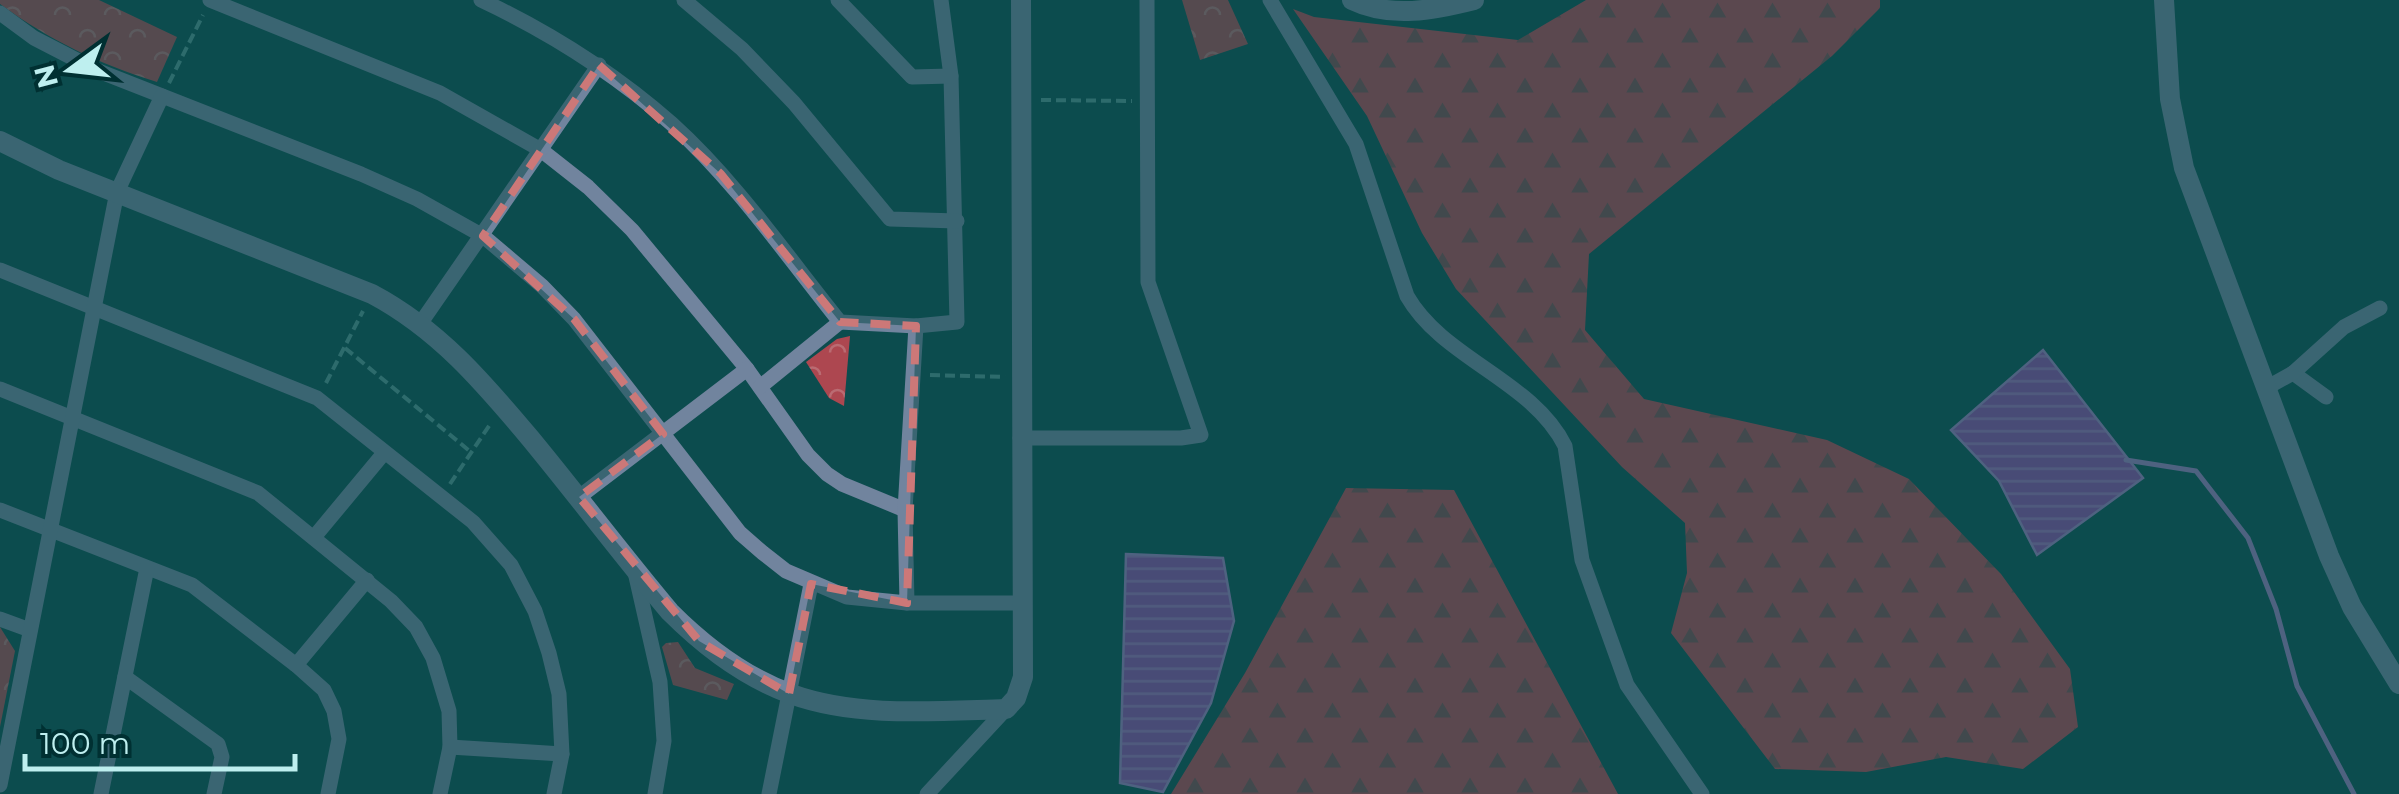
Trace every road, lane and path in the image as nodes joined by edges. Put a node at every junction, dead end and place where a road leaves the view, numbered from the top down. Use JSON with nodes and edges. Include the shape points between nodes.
{"nodes":[{"id":1,"x":481,"y":0,"type":"edge"},
{"id":2,"x":684,"y":0,"type":"edge"},
{"id":3,"x":838,"y":0,"type":"edge"},
{"id":4,"x":941,"y":0,"type":"edge"},
{"id":5,"x":1022,"y":0,"type":"edge"},
{"id":6,"x":1147,"y":0,"type":"edge"},
{"id":7,"x":1270,"y":0,"type":"edge"},
{"id":8,"x":1352,"y":0,"type":"edge"},
{"id":9,"x":1474,"y":0,"type":"edge"},
{"id":10,"x":2164,"y":0,"type":"edge"},
{"id":11,"x":210,"y":1,"type":"edge"},
{"id":12,"x":0,"y":13,"type":"edge"},
{"id":13,"x":599,"y":65,"type":"junction"},
{"id":14,"x":951,"y":76,"type":"junction"},
{"id":15,"x":162,"y":96,"type":"junction"},
{"id":16,"x":1022,"y":99,"type":"junction"},
{"id":17,"x":1146,"y":101,"type":"junction"},
{"id":18,"x":0,"y":141,"type":"edge"},
{"id":19,"x":541,"y":150,"type":"junction"},
{"id":20,"x":117,"y":192,"type":"junction"},
{"id":21,"x":957,"y":221,"type":"junction"},
{"id":22,"x":482,"y":236,"type":"junction"},
{"id":23,"x":0,"y":270,"type":"edge"},
{"id":24,"x":372,"y":294,"type":"junction"},
{"id":25,"x":96,"y":307,"type":"junction"},
{"id":26,"x":2380,"y":308,"type":"dead end"},
{"id":27,"x":840,"y":322,"type":"junction"},
{"id":28,"x":420,"y":324,"type":"junction"},
{"id":29,"x":916,"y":326,"type":"junction"},
{"id":30,"x":345,"y":348,"type":"junction"},
{"id":31,"x":746,"y":368,"type":"junction"},
{"id":32,"x":2293,"y":372,"type":"junction"},
{"id":33,"x":912,"y":375,"type":"junction"},
{"id":34,"x":1020,"y":377,"type":"junction"},
{"id":35,"x":760,"y":387,"type":"junction"},
{"id":36,"x":2266,"y":388,"type":"junction"},
{"id":37,"x":0,"y":390,"type":"edge"},
{"id":38,"x":2326,"y":396,"type":"dead end"},
{"id":39,"x":317,"y":398,"type":"junction"},
{"id":40,"x":484,"y":414,"type":"dead end"},
{"id":41,"x":73,"y":418,"type":"junction"},
{"id":42,"x":663,"y":434,"type":"junction"},
{"id":43,"x":1020,"y":438,"type":"junction"},
{"id":44,"x":384,"y":453,"type":"junction"},
{"id":45,"x":472,"y":453,"type":"junction"},
{"id":46,"x":440,"y":498,"type":"junction"},
{"id":47,"x":579,"y":498,"type":"junction"},
{"id":48,"x":0,"y":510,"type":"edge"},
{"id":49,"x":905,"y":510,"type":"junction"},
{"id":50,"x":52,"y":529,"type":"junction"},
{"id":51,"x":315,"y":536,"type":"junction"},
{"id":52,"x":147,"y":568,"type":"junction"},
{"id":53,"x":634,"y":569,"type":"junction"},
{"id":54,"x":367,"y":580,"type":"junction"},
{"id":55,"x":811,"y":584,"type":"junction"},
{"id":56,"x":907,"y":603,"type":"junction"},
{"id":57,"x":1022,"y":603,"type":"junction"},
{"id":58,"x":0,"y":619,"type":"edge"},
{"id":59,"x":30,"y":630,"type":"junction"},
{"id":60,"x":296,"y":665,"type":"junction"},
{"id":61,"x":126,"y":677,"type":"junction"},
{"id":62,"x":2399,"y":684,"type":"edge"},
{"id":63,"x":789,"y":694,"type":"junction"},
{"id":64,"x":1006,"y":708,"type":"junction"},
{"id":65,"x":450,"y":747,"type":"junction"},
{"id":66,"x":562,"y":754,"type":"junction"},
{"id":67,"x":0,"y":785,"type":"edge"},
{"id":68,"x":101,"y":794,"type":"edge"},
{"id":69,"x":214,"y":794,"type":"edge"},
{"id":70,"x":328,"y":794,"type":"edge"},
{"id":71,"x":440,"y":794,"type":"edge"},
{"id":72,"x":554,"y":794,"type":"edge"},
{"id":73,"x":654,"y":794,"type":"edge"},
{"id":74,"x":770,"y":794,"type":"edge"},
{"id":75,"x":927,"y":794,"type":"edge"},
{"id":76,"x":1702,"y":794,"type":"edge"}],
"edges":[{"from":1,"to":13,"type":"street"},
{"from":2,"to":21,"type":"street","via":[[794,103],[890,219]]},
{"from":3,"to":14,"type":"street","via":[[912,77]]},
{"from":4,"to":14,"type":"street"},
{"from":5,"to":16,"type":"street"},
{"from":6,"to":17,"type":"street"},
{"from":7,"to":76,"type":"street","via":[[1356,144],[1419,317],[1557,430],[1582,560],[1628,685]]},
{"from":8,"to":9,"type":"street","via":[[1394,11]]},
{"from":10,"to":36,"type":"street","via":[[2170,99],[2184,168]]},
{"from":11,"to":15,"type":"path"},
{"from":11,"to":19,"type":"street","via":[[440,94]]},
{"from":12,"to":15,"type":"street","via":[[96,70]]},
{"from":13,"to":19,"type":"street"},
{"from":13,"to":27,"type":"street","via":[[721,174]]},
{"from":14,"to":21,"type":"street"},
{"from":15,"to":20,"type":"street"},
{"from":15,"to":22,"type":"street","via":[[362,174]]},
{"from":16,"to":17,"type":"path"},
{"from":16,"to":34,"type":"street"},
{"from":17,"to":43,"type":"street","via":[[1148,282],[1201,435]]},
{"from":18,"to":20,"type":"street"},
{"from":19,"to":22,"type":"street"},
{"from":19,"to":31,"type":"street","via":[[632,230]]},
{"from":20,"to":24,"type":"street"},
{"from":20,"to":25,"type":"street"},
{"from":21,"to":29,"type":"street","via":[[957,322]]},
{"from":22,"to":28,"type":"street"},
{"from":22,"to":42,"type":"street","via":[[574,319]]},
{"from":23,"to":25,"type":"street"},
{"from":24,"to":28,"type":"street"},
{"from":24,"to":30,"type":"path"},
{"from":25,"to":39,"type":"street"},
{"from":25,"to":41,"type":"street"},
{"from":26,"to":32,"type":"street","via":[[2344,327]]},
{"from":27,"to":29,"type":"street"},
{"from":27,"to":35,"type":"street"},
{"from":28,"to":47,"type":"street","via":[[492,391]]},
{"from":29,"to":33,"type":"street"},
{"from":30,"to":39,"type":"path"},
{"from":30,"to":45,"type":"path"},
{"from":31,"to":35,"type":"street"},
{"from":31,"to":42,"type":"street"},
{"from":32,"to":36,"type":"street"},
{"from":32,"to":38,"type":"street"},
{"from":33,"to":34,"type":"path"},
{"from":33,"to":49,"type":"street"},
{"from":34,"to":43,"type":"street"},
{"from":35,"to":49,"type":"street","via":[[827,474]]},
{"from":36,"to":62,"type":"street","via":[[2329,556]]},
{"from":37,"to":41,"type":"street"},
{"from":39,"to":44,"type":"street"},
{"from":40,"to":45,"type":"path","via":[[492,424]]},
{"from":41,"to":50,"type":"street"},
{"from":41,"to":51,"type":"street","via":[[246,487]]},
{"from":42,"to":47,"type":"street"},
{"from":42,"to":55,"type":"street","via":[[740,532],[786,572]]},
{"from":43,"to":57,"type":"street"},
{"from":44,"to":46,"type":"street"},
{"from":44,"to":51,"type":"street"},
{"from":45,"to":46,"type":"path"},
{"from":46,"to":66,"type":"street","via":[[473,522],[511,565],[535,611],[559,694]]},
{"from":47,"to":53,"type":"street"},
{"from":48,"to":50,"type":"street"},
{"from":49,"to":56,"type":"street"},
{"from":50,"to":52,"type":"street"},
{"from":50,"to":59,"type":"street"},
{"from":51,"to":54,"type":"street"},
{"from":52,"to":60,"type":"street","via":[[192,586]]},
{"from":52,"to":61,"type":"street"},
{"from":53,"to":63,"type":"street","via":[[699,640]]},
{"from":53,"to":73,"type":"street","via":[[660,682],[664,741]]},
{"from":54,"to":60,"type":"street"},
{"from":54,"to":65,"type":"street","via":[[416,627],[434,658],[449,710]]},
{"from":55,"to":56,"type":"street","via":[[847,597]]},
{"from":55,"to":63,"type":"street"},
{"from":56,"to":57,"type":"street"},
{"from":57,"to":64,"type":"street","via":[[1022,677]]},
{"from":58,"to":59,"type":"street"},
{"from":59,"to":67,"type":"street"},
{"from":60,"to":70,"type":"street","via":[[324,690],[334,711],[339,739]]},
{"from":61,"to":68,"type":"street"},
{"from":61,"to":69,"type":"street","via":[[218,744],[222,757]]},
{"from":63,"to":64,"type":"street","via":[[916,712]]},
{"from":63,"to":74,"type":"street"},
{"from":64,"to":75,"type":"street"},
{"from":65,"to":66,"type":"street"},
{"from":65,"to":71,"type":"street"},
{"from":66,"to":72,"type":"street"}]}
